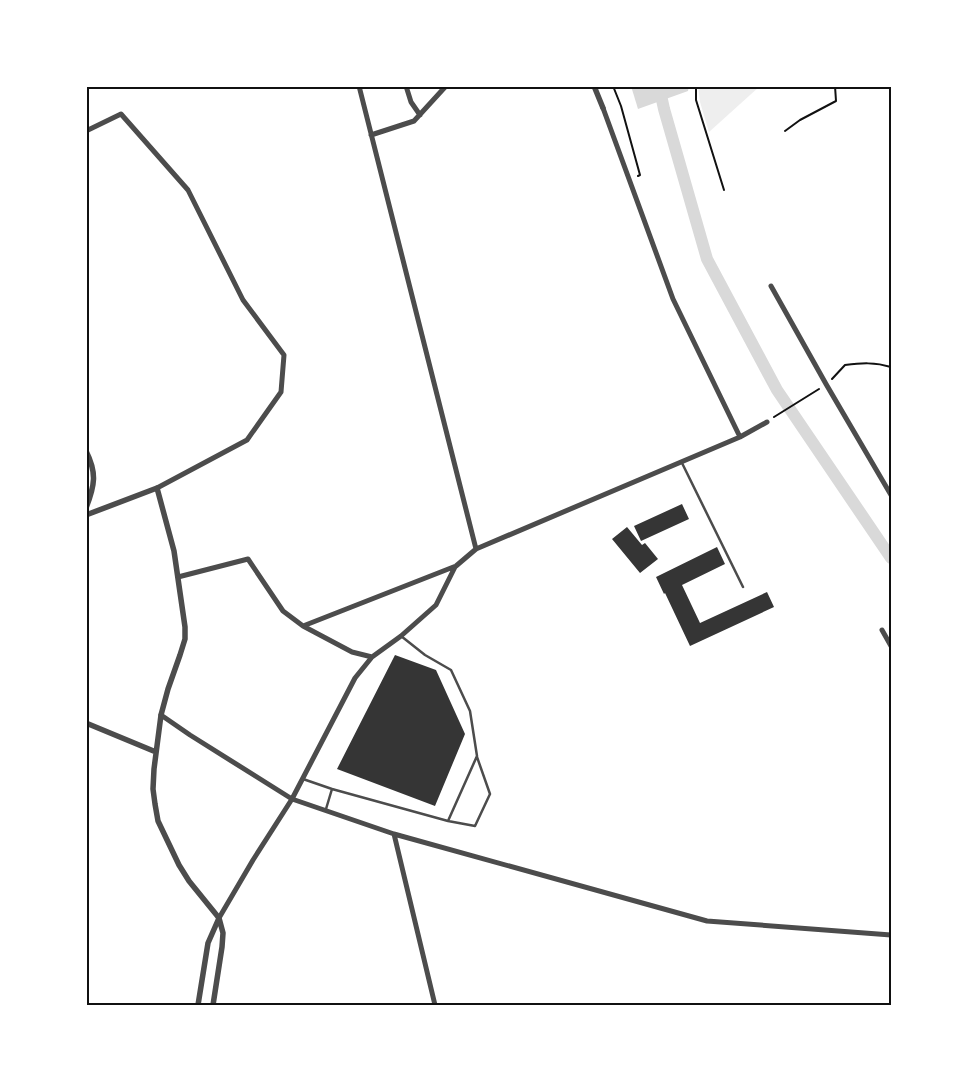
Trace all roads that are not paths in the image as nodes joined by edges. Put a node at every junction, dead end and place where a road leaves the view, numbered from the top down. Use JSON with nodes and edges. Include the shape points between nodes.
{"nodes":[{"id":1,"x":359,"y":86,"type":"edge"},
{"id":2,"x":406,"y":86,"type":"edge"},
{"id":3,"x":446,"y":86,"type":"edge"},
{"id":4,"x":594,"y":86,"type":"edge"},
{"id":5,"x":603,"y":108,"type":"joint"},
{"id":6,"x":420,"y":114,"type":"junction"},
{"id":7,"x":86,"y":131,"type":"edge"},
{"id":8,"x":371,"y":135,"type":"junction"},
{"id":9,"x":771,"y":286,"type":"dead end"},
{"id":10,"x":767,"y":422,"type":"road end"},
{"id":11,"x":740,"y":437,"type":"junction"},
{"id":12,"x":86,"y":451,"type":"edge"},
{"id":13,"x":681,"y":462,"type":"junction"},
{"id":14,"x":157,"y":488,"type":"junction"},
{"id":15,"x":891,"y":495,"type":"edge"},
{"id":16,"x":86,"y":508,"type":"edge"},
{"id":17,"x":86,"y":515,"type":"edge"},
{"id":18,"x":476,"y":548,"type":"junction"},
{"id":19,"x":456,"y":566,"type":"junction"},
{"id":20,"x":178,"y":577,"type":"junction"},
{"id":21,"x":744,"y":587,"type":"dead end"},
{"id":22,"x":303,"y":626,"type":"junction"},
{"id":23,"x":882,"y":630,"type":"dead end"},
{"id":24,"x":401,"y":636,"type":"junction"},
{"id":25,"x":891,"y":646,"type":"edge"},
{"id":26,"x":372,"y":657,"type":"junction"},
{"id":27,"x":161,"y":714,"type":"junction"},
{"id":28,"x":86,"y":723,"type":"edge"},
{"id":29,"x":156,"y":752,"type":"junction"},
{"id":30,"x":477,"y":756,"type":"junction"},
{"id":31,"x":303,"y":779,"type":"junction"},
{"id":32,"x":332,"y":789,"type":"junction"},
{"id":33,"x":292,"y":799,"type":"junction"},
{"id":34,"x":326,"y":810,"type":"junction"},
{"id":35,"x":448,"y":821,"type":"junction"},
{"id":36,"x":394,"y":834,"type":"junction"},
{"id":37,"x":218,"y":918,"type":"junction"},
{"id":38,"x":891,"y":935,"type":"edge"},
{"id":39,"x":198,"y":1005,"type":"edge"},
{"id":40,"x":213,"y":1005,"type":"edge"},
{"id":41,"x":435,"y":1005,"type":"edge"}],
"edges":[{"from":1,"to":8,"type":"street"},
{"from":2,"to":6,"type":"street","via":[[411,102]]},
{"from":3,"to":6,"type":"street"},
{"from":4,"to":5,"type":"street"},
{"from":5,"to":11,"type":"street","via":[[673,299]]},
{"from":6,"to":8,"type":"street","via":[[414,121]]},
{"from":7,"to":14,"type":"street","via":[[121,114],[188,190],[243,300],[284,355],[281,392],[247,440]]},
{"from":8,"to":18,"type":"street"},
{"from":9,"to":15,"type":"street"},
{"from":10,"to":11,"type":"street"},
{"from":11,"to":13,"type":"street"},
{"from":12,"to":16,"type":"street","via":[[94,474]]},
{"from":13,"to":18,"type":"street"},
{"from":13,"to":21,"type":"lane"},
{"from":14,"to":17,"type":"street"},
{"from":14,"to":20,"type":"street"},
{"from":18,"to":19,"type":"street"},
{"from":19,"to":22,"type":"street"},
{"from":19,"to":24,"type":"street","via":[[436,606]]},
{"from":20,"to":22,"type":"street","via":[[248,559],[283,611]]},
{"from":20,"to":27,"type":"street","via":[[185,639]]},
{"from":22,"to":26,"type":"street","via":[[352,652]]},
{"from":23,"to":25,"type":"street"},
{"from":24,"to":26,"type":"street"},
{"from":24,"to":30,"type":"lane","via":[[451,670],[470,711]]},
{"from":26,"to":31,"type":"street","via":[[354,678]]},
{"from":27,"to":29,"type":"street"},
{"from":27,"to":33,"type":"street"},
{"from":28,"to":29,"type":"street"},
{"from":29,"to":37,"type":"street","via":[[153,789],[158,821],[179,865]]},
{"from":30,"to":35,"type":"lane"},
{"from":30,"to":35,"type":"lane","via":[[490,794],[475,826]]},
{"from":31,"to":32,"type":"lane"},
{"from":31,"to":33,"type":"street"},
{"from":32,"to":34,"type":"lane"},
{"from":32,"to":35,"type":"lane"},
{"from":33,"to":34,"type":"street"},
{"from":33,"to":37,"type":"street"},
{"from":34,"to":36,"type":"street"},
{"from":36,"to":38,"type":"street","via":[[707,921]]},
{"from":36,"to":41,"type":"street"},
{"from":37,"to":39,"type":"street","via":[[208,943]]},
{"from":37,"to":40,"type":"street","via":[[223,933]]}]}
